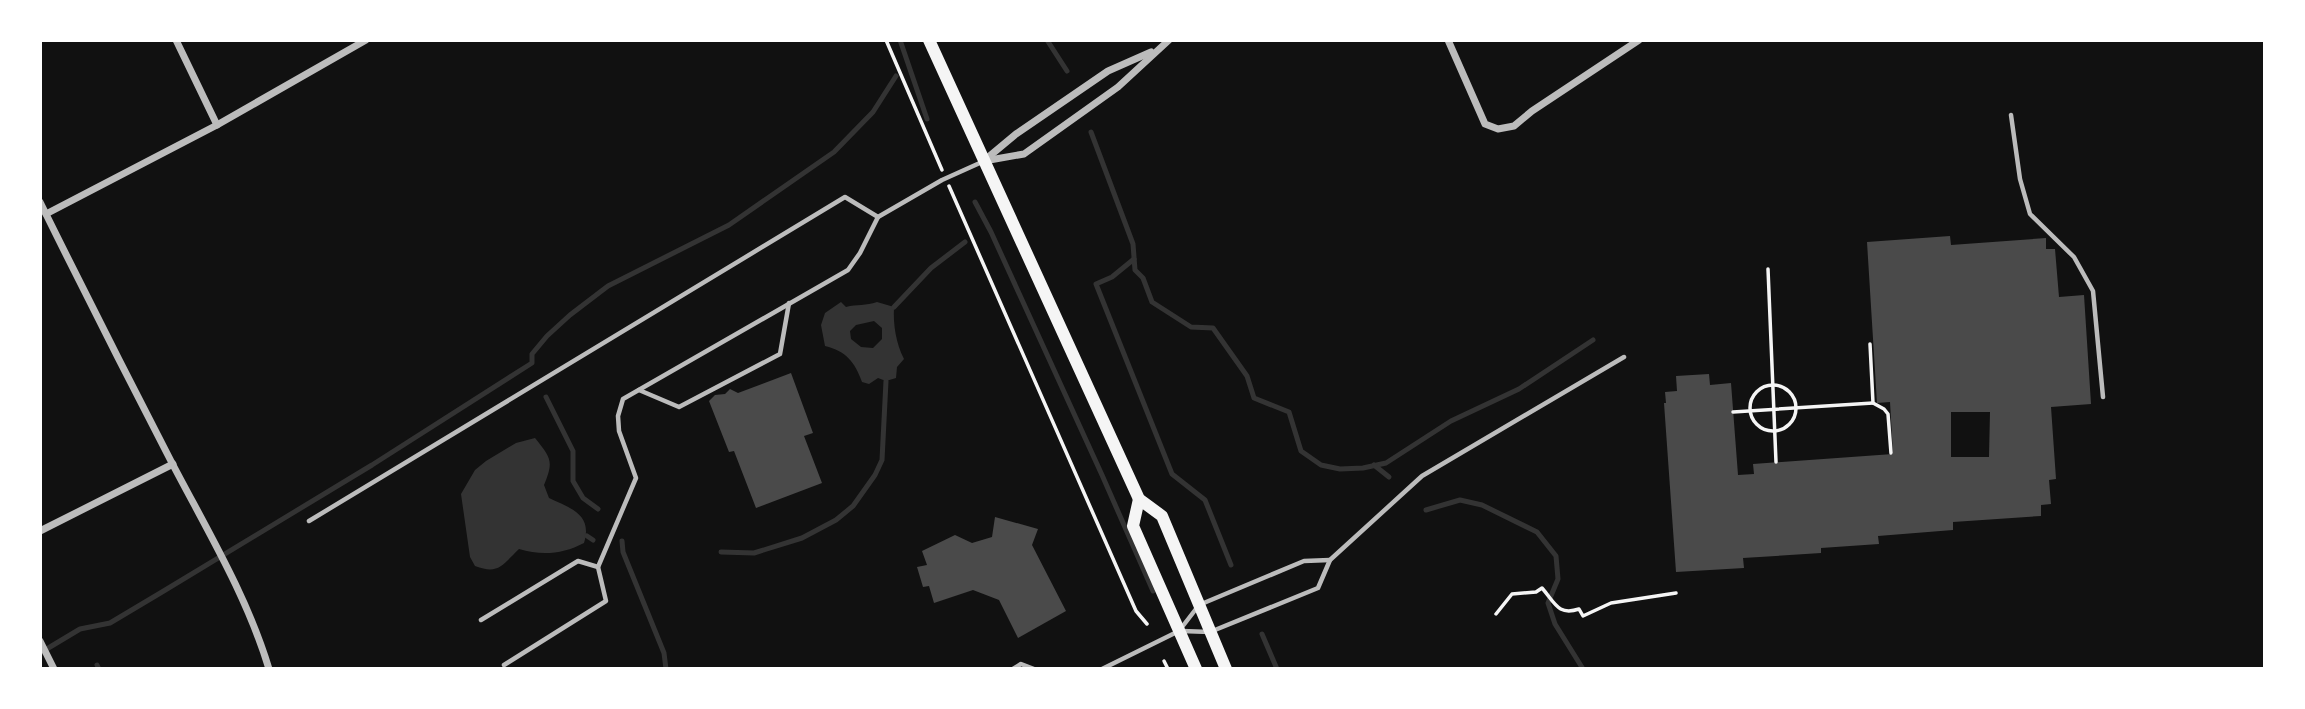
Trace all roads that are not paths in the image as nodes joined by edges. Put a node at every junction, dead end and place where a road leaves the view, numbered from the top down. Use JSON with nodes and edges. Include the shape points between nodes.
{"nodes":[{"id":1,"x":176,"y":40,"type":"edge"},
{"id":2,"x":366,"y":40,"type":"edge"},
{"id":3,"x":929,"y":40,"type":"edge"},
{"id":4,"x":1169,"y":40,"type":"edge"},
{"id":5,"x":1448,"y":40,"type":"edge"},
{"id":6,"x":1639,"y":40,"type":"edge"},
{"id":7,"x":1158,"y":48,"type":"junction"},
{"id":8,"x":2011,"y":115,"type":"dead end"},
{"id":9,"x":217,"y":125,"type":"junction"},
{"id":10,"x":984,"y":161,"type":"junction"},
{"id":11,"x":40,"y":202,"type":"edge"},
{"id":12,"x":46,"y":214,"type":"junction"},
{"id":13,"x":878,"y":217,"type":"junction"},
{"id":14,"x":789,"y":303,"type":"junction"},
{"id":15,"x":1624,"y":357,"type":"dead end"},
{"id":16,"x":638,"y":390,"type":"junction"},
{"id":17,"x":2103,"y":397,"type":"dead end"},
{"id":18,"x":173,"y":464,"type":"junction"},
{"id":19,"x":1139,"y":499,"type":"junction"},
{"id":20,"x":309,"y":521,"type":"dead end"},
{"id":21,"x":40,"y":531,"type":"edge"},
{"id":22,"x":1330,"y":560,"type":"junction"},
{"id":23,"x":598,"y":567,"type":"junction"},
{"id":24,"x":1199,"y":605,"type":"junction"},
{"id":25,"x":481,"y":620,"type":"dead end"},
{"id":26,"x":1179,"y":631,"type":"junction"},
{"id":27,"x":1210,"y":632,"type":"junction"},
{"id":28,"x":40,"y":641,"type":"edge"},
{"id":29,"x":504,"y":664,"type":"dead end"},
{"id":30,"x":54,"y":669,"type":"edge"},
{"id":31,"x":269,"y":669,"type":"edge"},
{"id":32,"x":1013,"y":669,"type":"edge"},
{"id":33,"x":1034,"y":669,"type":"edge"},
{"id":34,"x":1102,"y":669,"type":"edge"},
{"id":35,"x":1196,"y":669,"type":"edge"},
{"id":36,"x":1226,"y":669,"type":"edge"}],
"edges":[{"from":1,"to":9,"type":"street"},
{"from":2,"to":9,"type":"street"},
{"from":3,"to":10,"type":"main road"},
{"from":4,"to":7,"type":"street"},
{"from":5,"to":6,"type":"street","via":[[1485,124],[1498,129],[1514,126]]},
{"from":7,"to":10,"type":"street","via":[[1108,71]]},
{"from":7,"to":10,"type":"street","via":[[1118,87],[1024,154]]},
{"from":8,"to":17,"type":"lane","via":[[2030,214],[2074,257],[2093,291]]},
{"from":9,"to":12,"type":"street"},
{"from":10,"to":13,"type":"lane"},
{"from":10,"to":19,"type":"main road"},
{"from":11,"to":12,"type":"street"},
{"from":12,"to":18,"type":"street"},
{"from":13,"to":14,"type":"lane","via":[[848,270]]},
{"from":13,"to":20,"type":"lane","via":[[845,197]]},
{"from":14,"to":16,"type":"lane"},
{"from":14,"to":16,"type":"lane","via":[[780,354],[679,407]]},
{"from":15,"to":22,"type":"lane","via":[[1422,476]]},
{"from":16,"to":23,"type":"lane","via":[[623,399],[618,416],[636,478]]},
{"from":18,"to":21,"type":"street"},
{"from":18,"to":31,"type":"street","via":[[256,629]]},
{"from":19,"to":24,"type":"main road","via":[[1162,516]]},
{"from":19,"to":26,"type":"main road","via":[[1133,526]]},
{"from":22,"to":24,"type":"lane","via":[[1304,561]]},
{"from":22,"to":27,"type":"lane","via":[[1318,588]]},
{"from":23,"to":25,"type":"lane","via":[[578,561]]},
{"from":23,"to":29,"type":"lane","via":[[606,601]]},
{"from":24,"to":26,"type":"lane"},
{"from":24,"to":27,"type":"main road"},
{"from":26,"to":27,"type":"lane"},
{"from":26,"to":34,"type":"lane"},
{"from":26,"to":35,"type":"main road"},
{"from":27,"to":36,"type":"main road"},
{"from":28,"to":30,"type":"street"},
{"from":32,"to":33,"type":"lane","via":[[1021,664]]}]}
